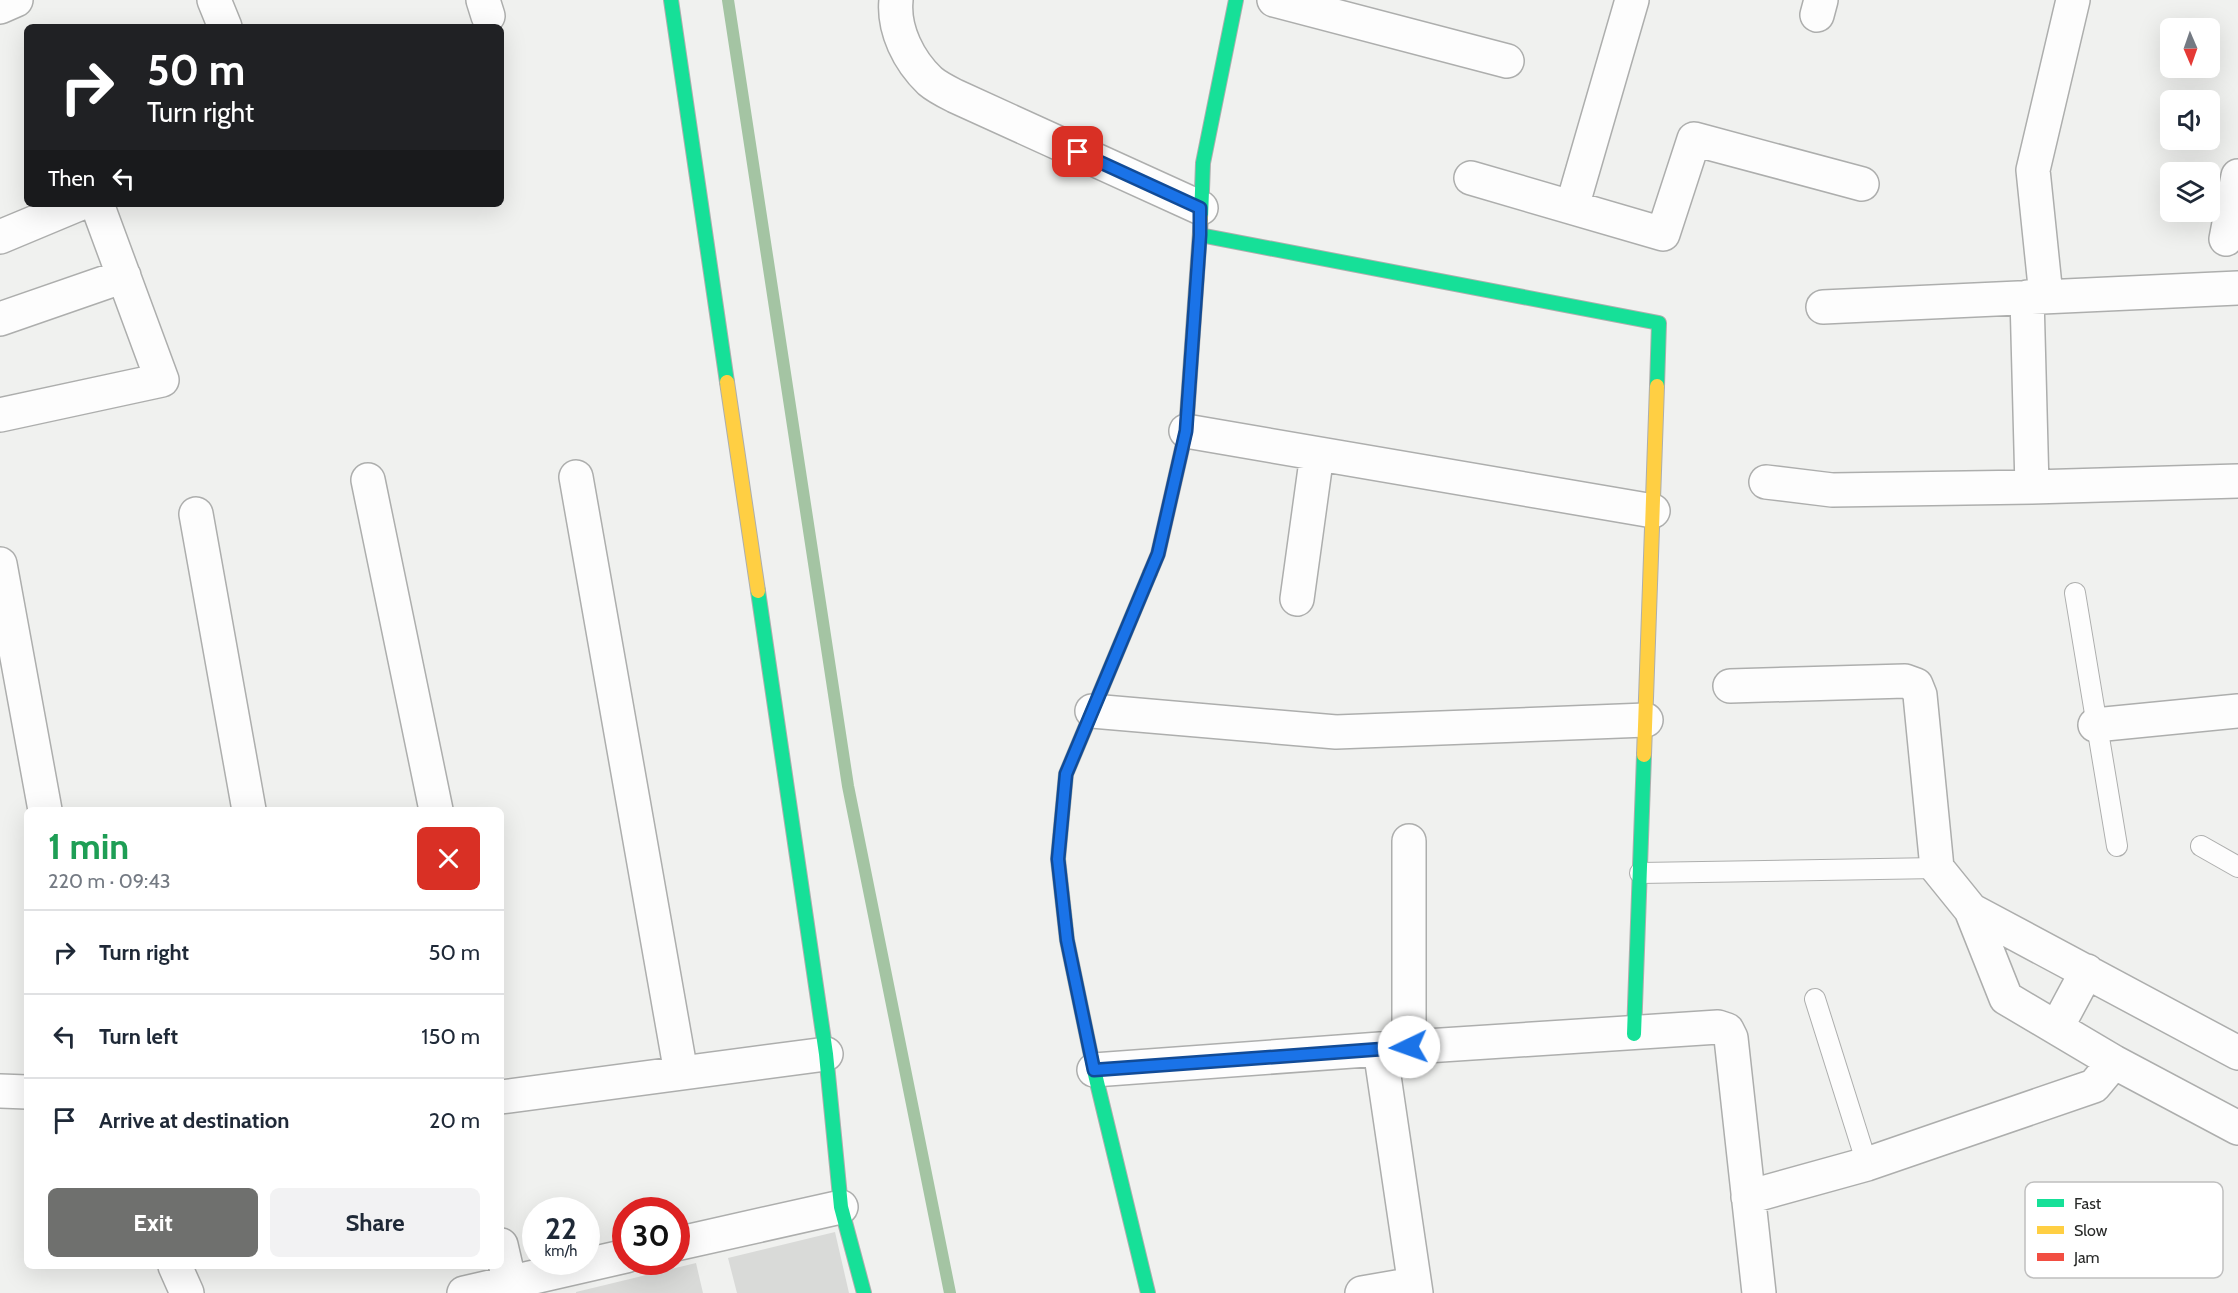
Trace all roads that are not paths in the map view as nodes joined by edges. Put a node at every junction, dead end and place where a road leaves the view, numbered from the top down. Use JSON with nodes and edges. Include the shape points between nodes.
{"nodes":[{"id":1,"x":16,"y":0,"type":"edge"},
{"id":2,"x":214,"y":0,"type":"edge"},
{"id":3,"x":671,"y":0,"type":"edge"},
{"id":4,"x":896,"y":0,"type":"edge"},
{"id":5,"x":1236,"y":0,"type":"edge"},
{"id":6,"x":1274,"y":0,"type":"edge"},
{"id":7,"x":1632,"y":0,"type":"edge"},
{"id":8,"x":2073,"y":0,"type":"edge"},
{"id":9,"x":0,"y":7,"type":"edge"},
{"id":10,"x":224,"y":24,"type":"edge"},
{"id":11,"x":1507,"y":61,"type":"dead end"},
{"id":12,"x":2238,"y":176,"type":"edge"},
{"id":13,"x":1471,"y":178,"type":"dead end"},
{"id":14,"x":1862,"y":184,"type":"dead end"},
{"id":15,"x":72,"y":207,"type":"edge"},
{"id":16,"x":98,"y":207,"type":"edge"},
{"id":17,"x":1572,"y":207,"type":"junction"},
{"id":18,"x":1200,"y":222,"type":"junction"},
{"id":19,"x":0,"y":237,"type":"edge"},
{"id":20,"x":2226,"y":239,"type":"dead end"},
{"id":21,"x":124,"y":276,"type":"junction"},
{"id":22,"x":2238,"y":288,"type":"edge"},
{"id":23,"x":2036,"y":297,"type":"junction"},
{"id":24,"x":1822,"y":307,"type":"dead end"},
{"id":25,"x":0,"y":319,"type":"edge"},
{"id":26,"x":0,"y":414,"type":"edge"},
{"id":27,"x":1186,"y":431,"type":"junction"},
{"id":28,"x":1317,"y":453,"type":"junction"},
{"id":29,"x":576,"y":477,"type":"dead end"},
{"id":30,"x":368,"y":480,"type":"dead end"},
{"id":31,"x":2238,"y":481,"type":"edge"},
{"id":32,"x":1766,"y":482,"type":"dead end"},
{"id":33,"x":2032,"y":487,"type":"junction"},
{"id":34,"x":1653,"y":511,"type":"junction"},
{"id":35,"x":195,"y":514,"type":"dead end"},
{"id":36,"x":0,"y":564,"type":"edge"},
{"id":37,"x":2075,"y":594,"type":"dead end"},
{"id":38,"x":1297,"y":599,"type":"dead end"},
{"id":39,"x":1730,"y":686,"type":"dead end"},
{"id":40,"x":1092,"y":711,"type":"junction"},
{"id":41,"x":2238,"y":711,"type":"edge"},
{"id":42,"x":1646,"y":720,"type":"junction"},
{"id":43,"x":2095,"y":725,"type":"junction"},
{"id":44,"x":44,"y":807,"type":"edge"},
{"id":45,"x":248,"y":807,"type":"edge"},
{"id":46,"x":435,"y":807,"type":"edge"},
{"id":47,"x":1409,"y":841,"type":"dead end"},
{"id":48,"x":2117,"y":846,"type":"dead end"},
{"id":49,"x":2201,"y":846,"type":"dead end"},
{"id":50,"x":2238,"y":867,"type":"edge"},
{"id":51,"x":1936,"y":868,"type":"junction"},
{"id":52,"x":1640,"y":873,"type":"junction"},
{"id":53,"x":1971,"y":910,"type":"junction"},
{"id":54,"x":2087,"y":971,"type":"junction"},
{"id":55,"x":1815,"y":999,"type":"dead end"},
{"id":56,"x":2056,"y":1027,"type":"junction"},
{"id":57,"x":1635,"y":1034,"type":"junction"},
{"id":58,"x":1394,"y":1048,"type":"junction"},
{"id":59,"x":2238,"y":1053,"type":"edge"},
{"id":60,"x":825,"y":1054,"type":"junction"},
{"id":61,"x":2114,"y":1062,"type":"junction"},
{"id":62,"x":1094,"y":1070,"type":"junction"},
{"id":63,"x":681,"y":1073,"type":"junction"},
{"id":64,"x":0,"y":1091,"type":"edge"},
{"id":65,"x":24,"y":1092,"type":"edge"},
{"id":66,"x":504,"y":1097,"type":"edge"},
{"id":67,"x":2238,"y":1128,"type":"edge"},
{"id":68,"x":1867,"y":1164,"type":"junction"},
{"id":69,"x":1748,"y":1197,"type":"junction"},
{"id":70,"x":841,"y":1207,"type":"junction"},
{"id":71,"x":690,"y":1241,"type":"edge"},
{"id":72,"x":504,"y":1258,"type":"edge"},
{"id":73,"x":612,"y":1260,"type":"edge"},
{"id":74,"x":176,"y":1269,"type":"edge"},
{"id":75,"x":511,"y":1288,"type":"edge"},
{"id":76,"x":1415,"y":1289,"type":"edge"},
{"id":77,"x":187,"y":1293,"type":"edge"},
{"id":78,"x":464,"y":1293,"type":"edge"},
{"id":79,"x":864,"y":1293,"type":"edge"},
{"id":80,"x":1148,"y":1293,"type":"edge"},
{"id":81,"x":1362,"y":1293,"type":"edge"},
{"id":82,"x":1759,"y":1293,"type":"edge"}],
"edges":[{"from":1,"to":9,"type":"street"},
{"from":2,"to":10,"type":"street"},
{"from":3,"to":60,"type":"street"},
{"from":4,"to":18,"type":"street","via":[[897,26],[912,61],[932,82]]},
{"from":5,"to":18,"type":"street","via":[[1203,163]]},
{"from":6,"to":11,"type":"street"},
{"from":7,"to":17,"type":"street"},
{"from":8,"to":23,"type":"street","via":[[2033,170]]},
{"from":12,"to":20,"type":"street"},
{"from":13,"to":17,"type":"street"},
{"from":14,"to":17,"type":"street","via":[[1694,139],[1663,234]]},
{"from":15,"to":19,"type":"street"},
{"from":16,"to":21,"type":"street"},
{"from":18,"to":27,"type":"street"},
{"from":18,"to":34,"type":"street","via":[[1659,323]]},
{"from":21,"to":25,"type":"street"},
{"from":21,"to":26,"type":"street","via":[[162,380]]},
{"from":22,"to":23,"type":"street"},
{"from":23,"to":24,"type":"street"},
{"from":23,"to":33,"type":"street"},
{"from":27,"to":28,"type":"street"},
{"from":27,"to":40,"type":"street","via":[[1158,554]]},
{"from":28,"to":34,"type":"street"},
{"from":28,"to":38,"type":"street"},
{"from":29,"to":63,"type":"street"},
{"from":30,"to":46,"type":"street"},
{"from":31,"to":33,"type":"street"},
{"from":32,"to":33,"type":"street","via":[[1832,490]]},
{"from":34,"to":42,"type":"street"},
{"from":35,"to":45,"type":"street"},
{"from":36,"to":44,"type":"street"},
{"from":37,"to":43,"type":"lane"},
{"from":39,"to":51,"type":"street","via":[[1905,681],[1916,685]]},
{"from":40,"to":42,"type":"street","via":[[1336,732]]},
{"from":40,"to":62,"type":"street","via":[[1066,774],[1058,859],[1067,940]]},
{"from":41,"to":43,"type":"street"},
{"from":42,"to":52,"type":"street"},
{"from":43,"to":48,"type":"lane"},
{"from":47,"to":58,"type":"street"},
{"from":49,"to":50,"type":"lane"},
{"from":51,"to":52,"type":"lane"},
{"from":51,"to":53,"type":"street"},
{"from":52,"to":57,"type":"street"},
{"from":53,"to":54,"type":"street"},
{"from":53,"to":56,"type":"street","via":[[2006,998]]},
{"from":54,"to":56,"type":"street"},
{"from":54,"to":59,"type":"street"},
{"from":55,"to":68,"type":"lane"},
{"from":56,"to":61,"type":"street"},
{"from":57,"to":58,"type":"street"},
{"from":57,"to":69,"type":"street","via":[[1718,1027],[1727,1030]]},
{"from":58,"to":62,"type":"street"},
{"from":58,"to":76,"type":"street"},
{"from":60,"to":63,"type":"street"},
{"from":60,"to":70,"type":"street"},
{"from":61,"to":67,"type":"street"},
{"from":61,"to":68,"type":"street","via":[[2094,1086]]},
{"from":62,"to":80,"type":"street"},
{"from":63,"to":66,"type":"street"},
{"from":64,"to":65,"type":"street"},
{"from":68,"to":69,"type":"street"},
{"from":69,"to":82,"type":"street"},
{"from":70,"to":71,"type":"street"},
{"from":70,"to":79,"type":"street"},
{"from":72,"to":75,"type":"street"},
{"from":73,"to":75,"type":"street"},
{"from":74,"to":77,"type":"street"},
{"from":75,"to":78,"type":"street"},
{"from":76,"to":81,"type":"street"}]}
